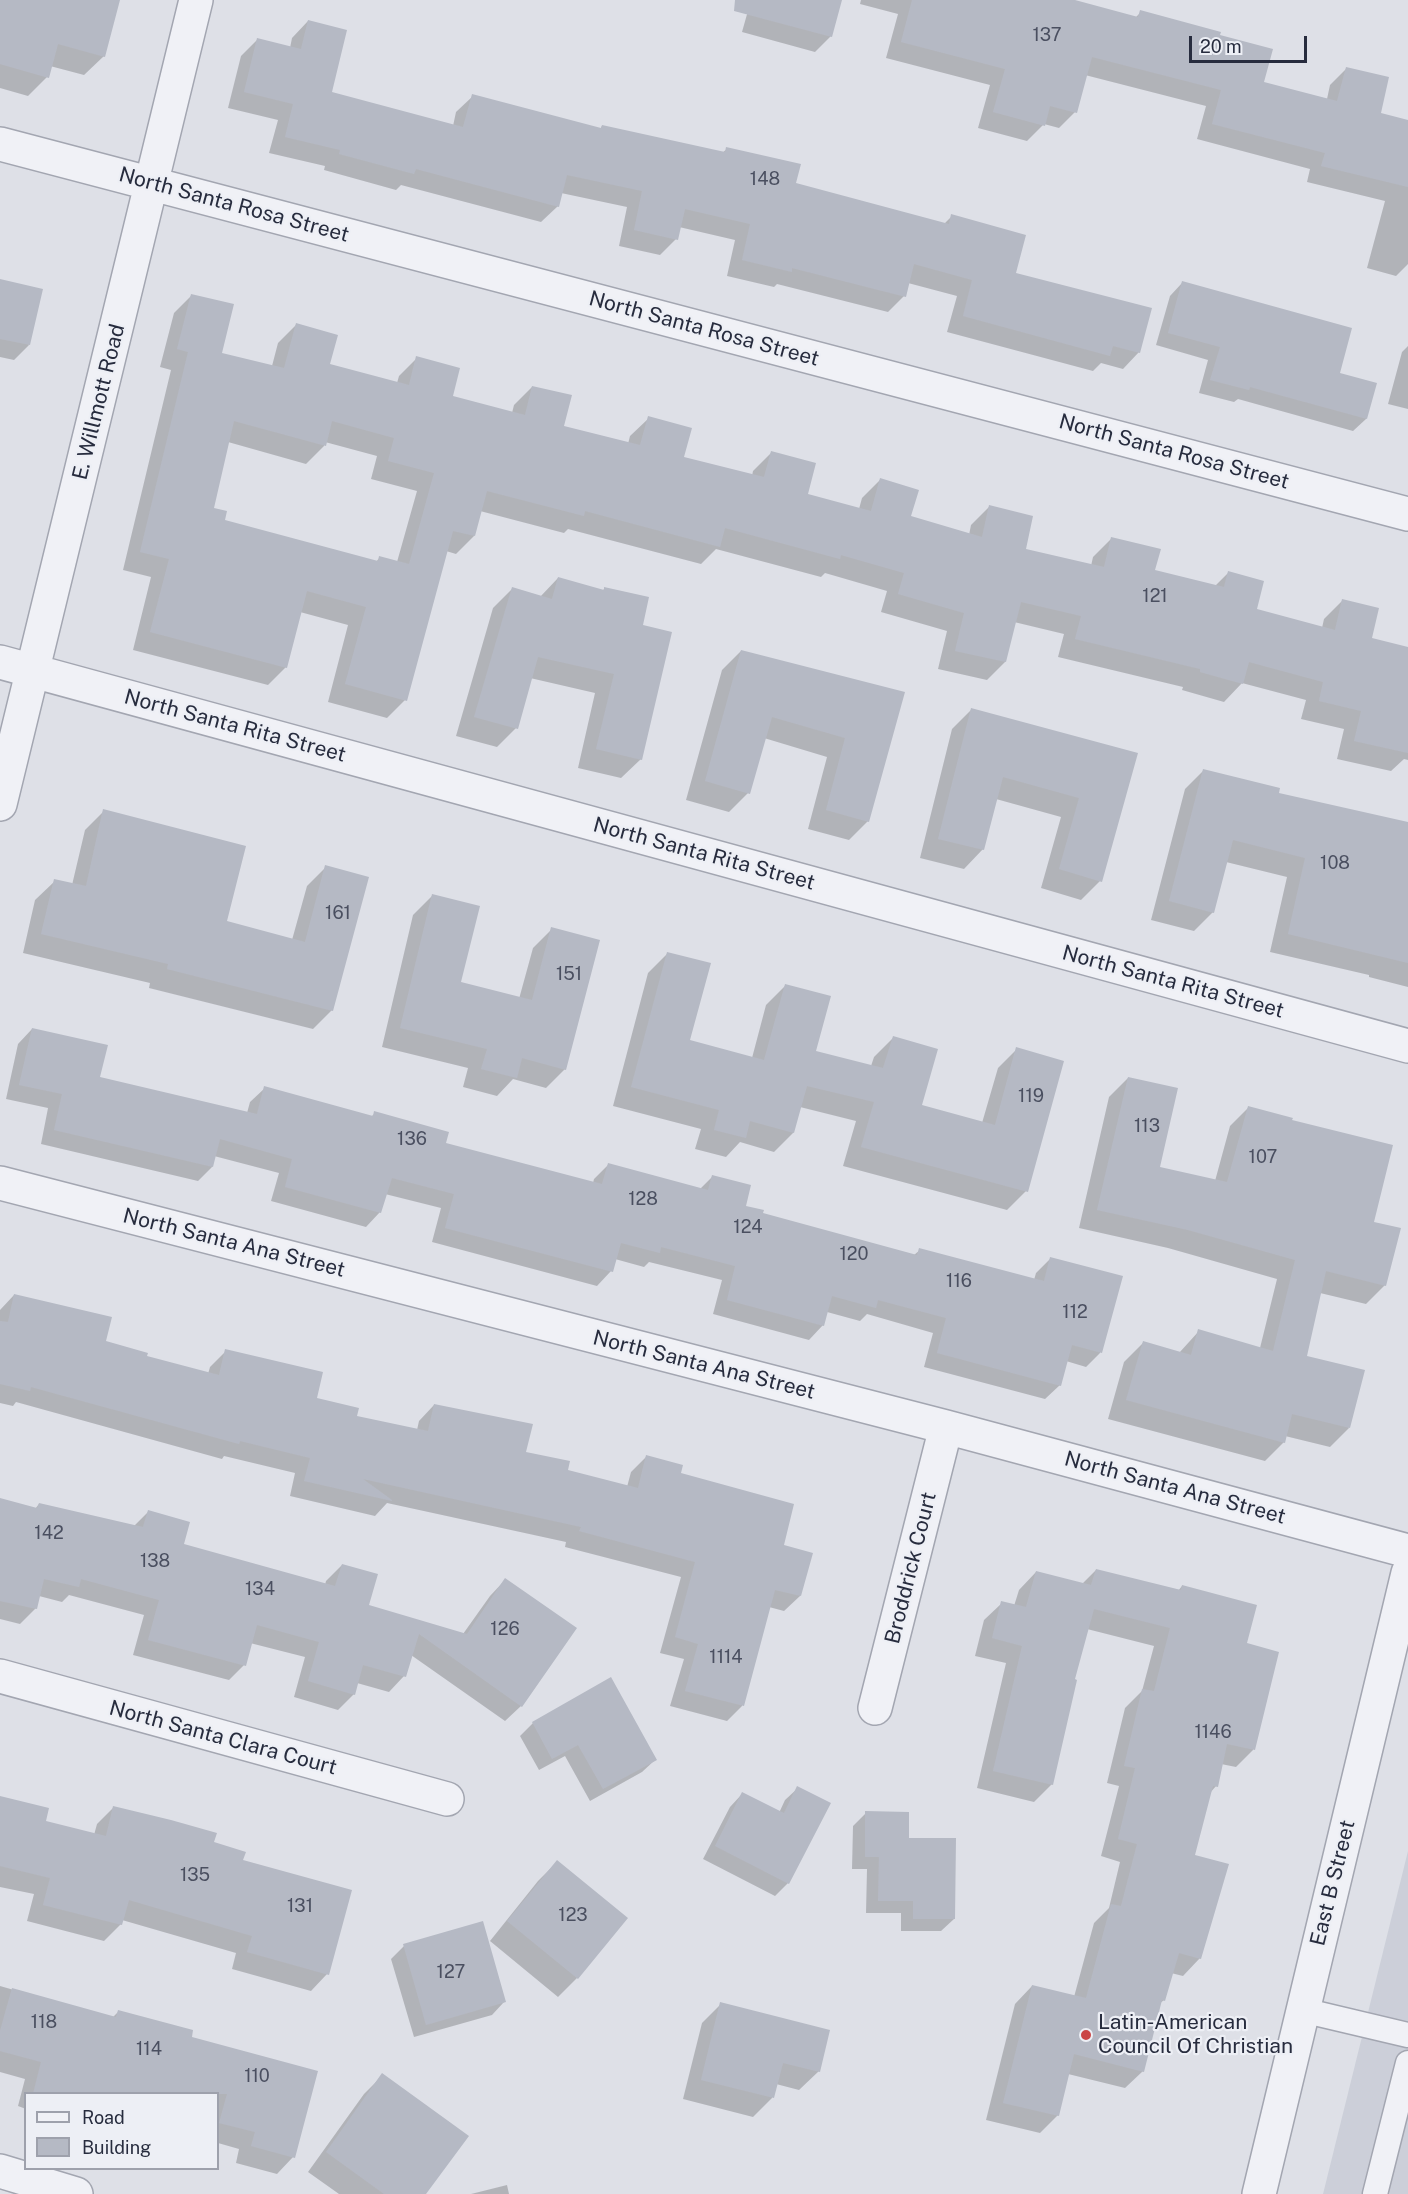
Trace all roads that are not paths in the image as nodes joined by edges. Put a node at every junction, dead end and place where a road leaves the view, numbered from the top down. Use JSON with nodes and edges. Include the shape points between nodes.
{"nodes":[{"id":1,"x":196,"y":0,"type":"edge"},
{"id":2,"x":0,"y":144,"type":"edge"},
{"id":3,"x":153,"y":184,"type":"junction"},
{"id":4,"x":1408,"y":514,"type":"edge"},
{"id":5,"x":0,"y":662,"type":"edge"},
{"id":6,"x":33,"y":671,"type":"junction"},
{"id":7,"x":0,"y":804,"type":"edge"},
{"id":8,"x":1408,"y":1046,"type":"edge"},
{"id":9,"x":0,"y":1183,"type":"edge"},
{"id":10,"x":946,"y":1427,"type":"junction"},
{"id":11,"x":1408,"y":1551,"type":"edge"},
{"id":12,"x":1408,"y":1573,"type":"edge"},
{"id":13,"x":0,"y":1676,"type":"edge"},
{"id":14,"x":875,"y":1708,"type":"dead end"},
{"id":15,"x":447,"y":1799,"type":"dead end"},
{"id":16,"x":1302,"y":2010,"type":"junction"},
{"id":17,"x":1408,"y":2036,"type":"edge"},
{"id":18,"x":1408,"y":2063,"type":"edge"},
{"id":19,"x":0,"y":2170,"type":"edge"},
{"id":20,"x":76,"y":2194,"type":"edge"},
{"id":21,"x":1259,"y":2194,"type":"edge"},
{"id":22,"x":1375,"y":2194,"type":"edge"}],
"edges":[{"from":1,"to":3,"type":"street","name":"E. Willmott Road"},
{"from":2,"to":3,"type":"street","name":"North Santa Rosa Street"},
{"from":3,"to":4,"type":"street","name":"North Santa Rosa Street"},
{"from":3,"to":6,"type":"street","name":"E. Willmott Road"},
{"from":5,"to":6,"type":"street","name":"North Santa Rita Street"},
{"from":6,"to":7,"type":"street","name":"E. Willmott Road"},
{"from":6,"to":8,"type":"street","name":"North Santa Rita Street"},
{"from":9,"to":10,"type":"street","name":"North Santa Ana Street"},
{"from":10,"to":11,"type":"street","name":"North Santa Ana Street"},
{"from":10,"to":14,"type":"street","name":"Broddrick Court"},
{"from":12,"to":16,"type":"street","name":"East B Street"},
{"from":13,"to":15,"type":"street","name":"North Santa Clara Court"},
{"from":16,"to":17,"type":"lane"},
{"from":16,"to":21,"type":"street","name":"East B Street"},
{"from":18,"to":22,"type":"lane"},
{"from":19,"to":20,"type":"street"}]}
